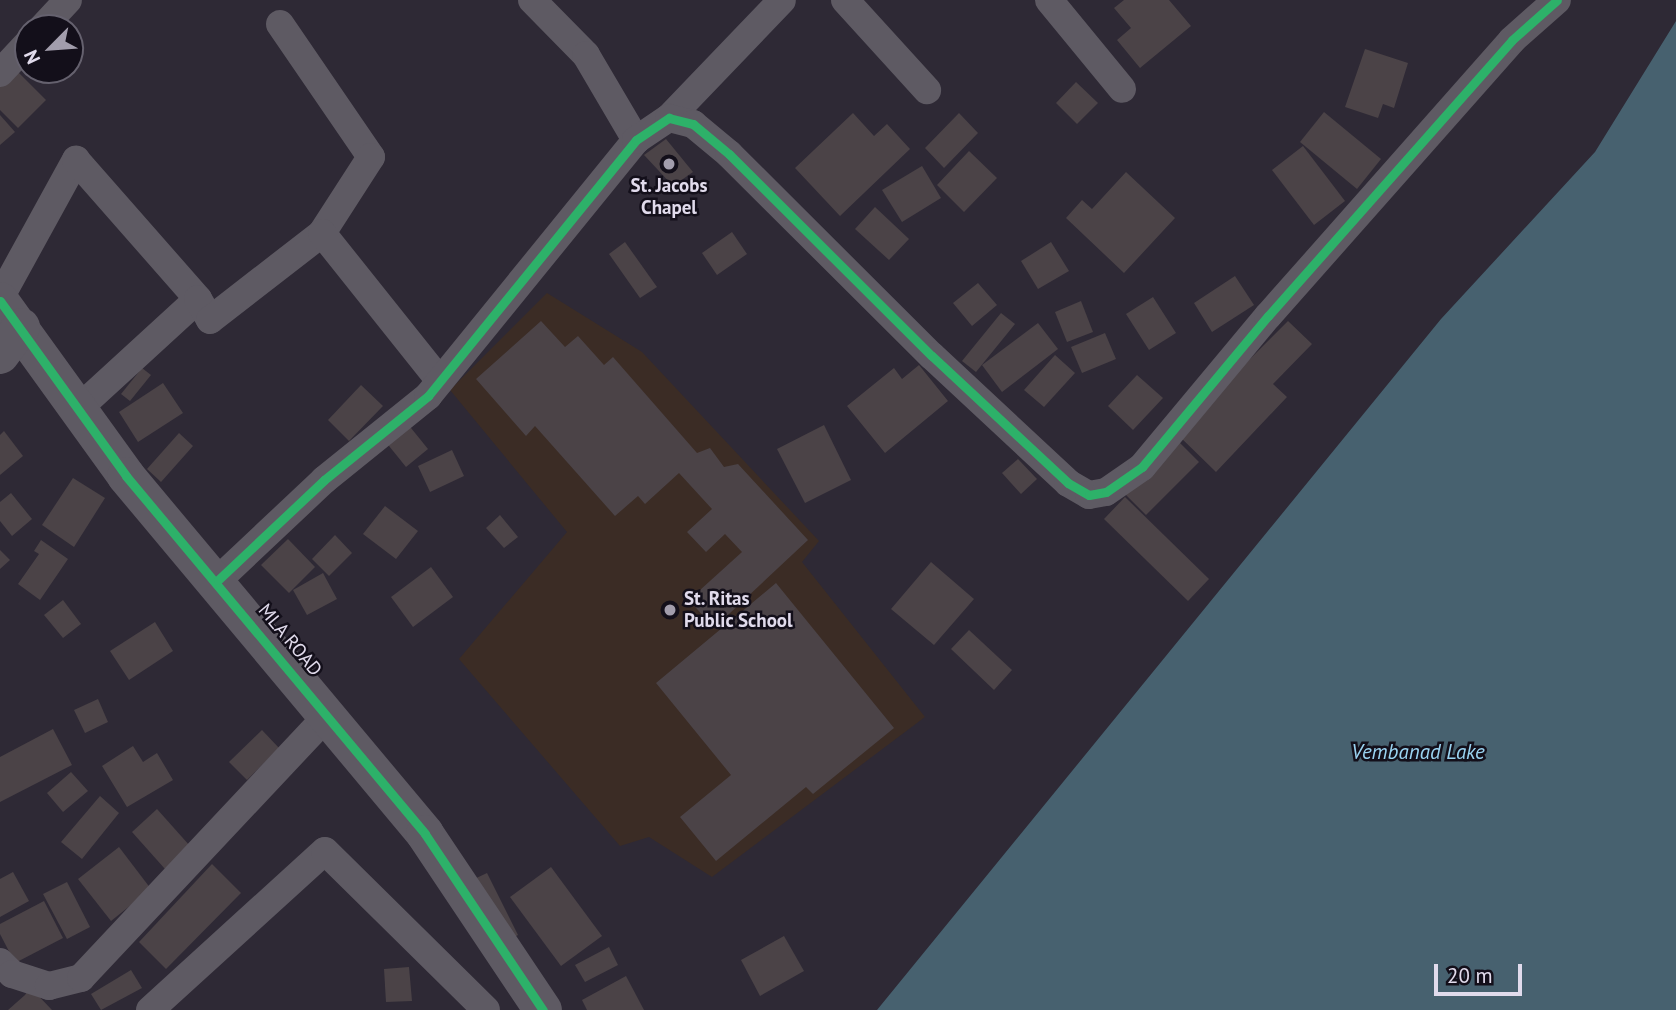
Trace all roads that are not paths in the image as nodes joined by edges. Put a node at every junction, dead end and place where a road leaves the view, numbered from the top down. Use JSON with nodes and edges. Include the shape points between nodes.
{"nodes":[{"id":1,"x":68,"y":0,"type":"edge"},
{"id":2,"x":532,"y":0,"type":"edge"},
{"id":3,"x":782,"y":0,"type":"edge"},
{"id":4,"x":845,"y":0,"type":"edge"},
{"id":5,"x":1049,"y":0,"type":"edge"},
{"id":6,"x":1557,"y":0,"type":"edge"},
{"id":7,"x":55,"y":14,"type":"edge"},
{"id":8,"x":280,"y":24,"type":"dead end"},
{"id":9,"x":14,"y":58,"type":"edge"},
{"id":10,"x":0,"y":73,"type":"edge"},
{"id":11,"x":1122,"y":89,"type":"dead end"},
{"id":12,"x":928,"y":90,"type":"dead end"},
{"id":13,"x":669,"y":118,"type":"junction"},
{"id":14,"x":636,"y":140,"type":"junction"},
{"id":15,"x":322,"y":233,"type":"junction"},
{"id":16,"x":198,"y":299,"type":"junction"},
{"id":17,"x":5,"y":320,"type":"edge"},
{"id":18,"x":440,"y":381,"type":"junction"},
{"id":19,"x":79,"y":408,"type":"junction"},
{"id":20,"x":218,"y":580,"type":"junction"},
{"id":21,"x":329,"y":714,"type":"junction"},
{"id":22,"x":0,"y":962,"type":"edge"},
{"id":23,"x":150,"y":1010,"type":"edge"},
{"id":24,"x":486,"y":1010,"type":"edge"},
{"id":25,"x":543,"y":1010,"type":"edge"}],
"edges":[{"from":1,"to":7,"type":"street"},
{"from":2,"to":14,"type":"street","via":[[586,55]]},
{"from":3,"to":13,"type":"street"},
{"from":4,"to":12,"type":"street"},
{"from":5,"to":11,"type":"street"},
{"from":6,"to":13,"type":"street","via":[[1503,50],[1242,346],[1142,467],[1106,492],[1089,495],[1068,483],[932,356],[729,154],[692,124]]},
{"from":8,"to":15,"type":"street","via":[[371,157]]},
{"from":9,"to":10,"type":"street"},
{"from":13,"to":14,"type":"street"},
{"from":14,"to":18,"type":"street"},
{"from":15,"to":16,"type":"street","via":[[210,320]]},
{"from":15,"to":18,"type":"street"},
{"from":16,"to":17,"type":"street","via":[[76,160]]},
{"from":16,"to":19,"type":"street"},
{"from":17,"to":19,"type":"street","name":"MLA ROAD"},
{"from":18,"to":20,"type":"street"},
{"from":19,"to":20,"type":"street","name":"MLA ROAD","via":[[126,476]]},
{"from":20,"to":21,"type":"street","name":"MLA ROAD"},
{"from":21,"to":22,"type":"street","via":[[81,978],[49,986],[12,974]]},
{"from":21,"to":25,"type":"street","name":"MLA ROAD","via":[[425,834]]},
{"from":23,"to":24,"type":"street","via":[[325,851]]}]}
